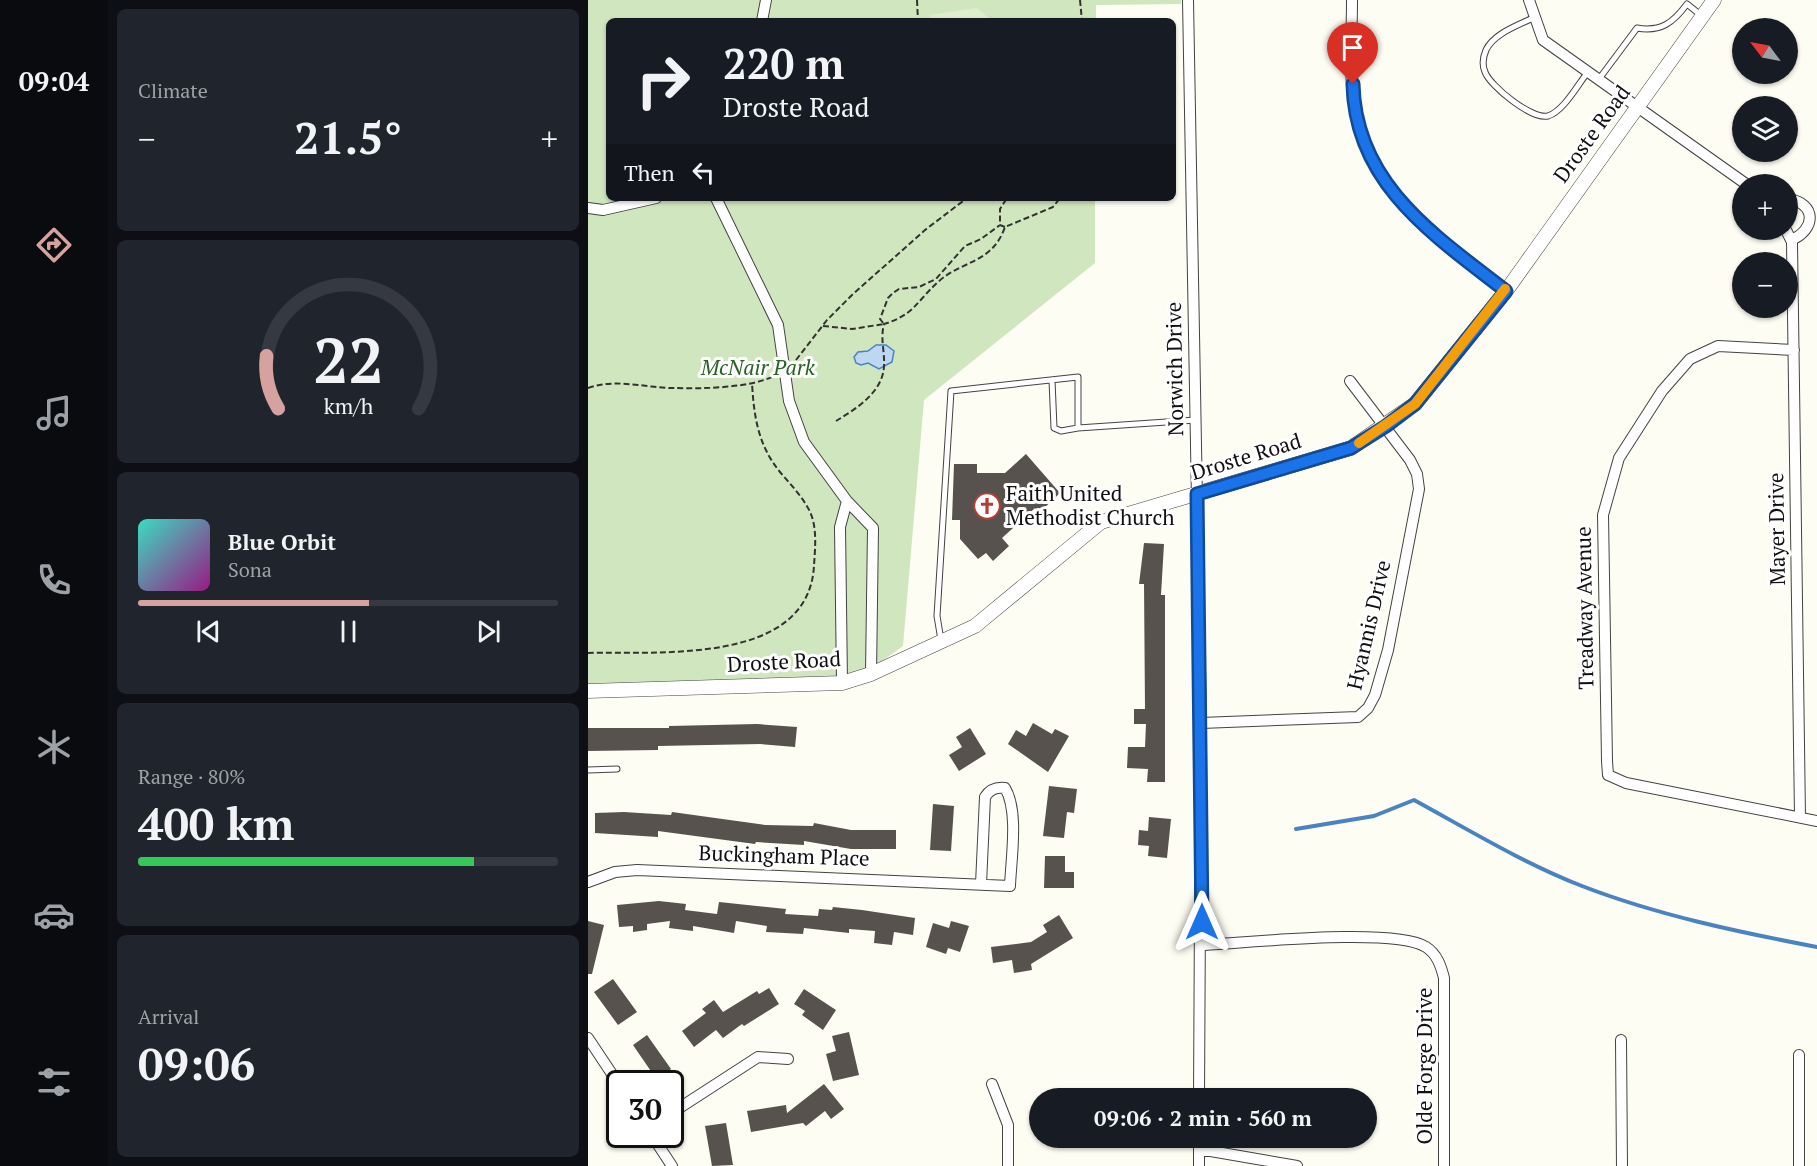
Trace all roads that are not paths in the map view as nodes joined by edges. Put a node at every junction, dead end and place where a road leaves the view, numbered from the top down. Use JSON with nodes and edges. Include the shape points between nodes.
{"nodes":[{"id":1,"x":766,"y":0,"type":"edge"},
{"id":2,"x":1188,"y":0,"type":"edge"},
{"id":3,"x":1352,"y":0,"type":"edge"},
{"id":4,"x":1530,"y":0,"type":"edge"},
{"id":5,"x":1714,"y":0,"type":"edge"},
{"id":6,"x":1535,"y":17,"type":"junction"},
{"id":7,"x":1703,"y":17,"type":"junction"},
{"id":8,"x":763,"y":18,"type":"edge"},
{"id":9,"x":1588,"y":72,"type":"junction"},
{"id":10,"x":1599,"y":79,"type":"junction"},
{"id":11,"x":1638,"y":106,"type":"junction"},
{"id":12,"x":1732,"y":174,"type":"edge"},
{"id":13,"x":643,"y":201,"type":"edge"},
{"id":14,"x":717,"y":201,"type":"edge"},
{"id":15,"x":1798,"y":202,"type":"edge"},
{"id":16,"x":588,"y":208,"type":"edge"},
{"id":17,"x":1798,"y":237,"type":"edge"},
{"id":18,"x":1791,"y":240,"type":"edge"},
{"id":19,"x":1506,"y":291,"type":"junction"},
{"id":20,"x":1794,"y":350,"type":"junction"},
{"id":21,"x":1052,"y":380,"type":"junction"},
{"id":22,"x":1350,"y":381,"type":"dead end"},
{"id":23,"x":1196,"y":420,"type":"junction"},
{"id":24,"x":1386,"y":426,"type":"junction"},
{"id":25,"x":1078,"y":428,"type":"junction"},
{"id":26,"x":1197,"y":494,"type":"junction"},
{"id":27,"x":848,"y":501,"type":"junction"},
{"id":28,"x":941,"y":642,"type":"junction"},
{"id":29,"x":871,"y":674,"type":"junction"},
{"id":30,"x":842,"y":683,"type":"junction"},
{"id":31,"x":588,"y":691,"type":"edge"},
{"id":32,"x":1201,"y":723,"type":"junction"},
{"id":33,"x":617,"y":769,"type":"dead end"},
{"id":34,"x":588,"y":770,"type":"edge"},
{"id":35,"x":1800,"y":817,"type":"junction"},
{"id":36,"x":1817,"y":821,"type":"edge"},
{"id":37,"x":588,"y":882,"type":"edge"},
{"id":38,"x":981,"y":884,"type":"junction"},
{"id":39,"x":1202,"y":945,"type":"junction"},
{"id":40,"x":588,"y":1038,"type":"edge"},
{"id":41,"x":1621,"y":1040,"type":"dead end"},
{"id":42,"x":1799,"y":1055,"type":"dead end"},
{"id":43,"x":788,"y":1059,"type":"dead end"},
{"id":44,"x":609,"y":1070,"type":"edge"},
{"id":45,"x":992,"y":1084,"type":"dead end"},
{"id":46,"x":1199,"y":1088,"type":"edge"},
{"id":47,"x":684,"y":1105,"type":"edge"},
{"id":48,"x":660,"y":1148,"type":"edge"},
{"id":49,"x":1199,"y":1149,"type":"joint"},
{"id":50,"x":672,"y":1166,"type":"edge"},
{"id":51,"x":1008,"y":1166,"type":"edge"},
{"id":52,"x":1198,"y":1166,"type":"edge"},
{"id":53,"x":1297,"y":1166,"type":"edge"},
{"id":54,"x":1444,"y":1166,"type":"edge"},
{"id":55,"x":1622,"y":1166,"type":"edge"},
{"id":56,"x":1799,"y":1166,"type":"edge"}],
"edges":[{"from":1,"to":8,"type":"street"},
{"from":2,"to":23,"type":"street","name":"Norwich Drive"},
{"from":3,"to":19,"type":"street","via":[[1354,105],[1370,156],[1418,222]]},
{"from":4,"to":6,"type":"street"},
{"from":5,"to":7,"type":"street","name":"Droste Road"},
{"from":6,"to":9,"type":"street","via":[[1544,40]]},
{"from":6,"to":9,"type":"lane","via":[[1499,35],[1487,48],[1482,62],[1494,85],[1527,111],[1548,116]]},
{"from":7,"to":10,"type":"lane","via":[[1687,4],[1677,18],[1663,27],[1652,31],[1637,28]]},
{"from":7,"to":11,"type":"street","name":"Droste Road"},
{"from":9,"to":10,"type":"street"},
{"from":10,"to":11,"type":"street"},
{"from":11,"to":12,"type":"street"},
{"from":11,"to":19,"type":"street","name":"Droste Road"},
{"from":13,"to":16,"type":"street","via":[[603,210]]},
{"from":14,"to":27,"type":"street","via":[[778,326],[789,401],[804,442]]},
{"from":15,"to":17,"type":"street","via":[[1810,210],[1810,222]]},
{"from":18,"to":20,"type":"street","name":"Mayer Drive"},
{"from":19,"to":24,"type":"street","name":"Droste Road","via":[[1415,404]]},
{"from":20,"to":35,"type":"street","name":"Mayer Drive"},
{"from":20,"to":35,"type":"street","name":"Treadway Avenue","via":[[1718,346],[1690,359],[1662,391],[1619,458],[1603,515],[1608,775],[1626,783]]},
{"from":21,"to":25,"type":"lane","via":[[1054,428]]},
{"from":21,"to":25,"type":"lane","via":[[1078,377]]},
{"from":21,"to":28,"type":"lane","via":[[951,391],[937,616]]},
{"from":22,"to":24,"type":"street","name":"Hyannis Drive"},
{"from":23,"to":25,"type":"lane"},
{"from":23,"to":26,"type":"street","name":"Norwich Drive"},
{"from":24,"to":26,"type":"street","name":"Droste Road","via":[[1351,448]]},
{"from":24,"to":32,"type":"street","name":"Hyannis Drive","via":[[1410,460],[1419,489],[1388,650],[1368,708],[1358,717]]},
{"from":26,"to":28,"type":"street","name":"Droste Road","via":[[1101,522],[975,626]]},
{"from":26,"to":32,"type":"street","name":"Norwich Drive"},
{"from":27,"to":29,"type":"street","via":[[873,528]]},
{"from":27,"to":30,"type":"street","via":[[840,527]]},
{"from":28,"to":29,"type":"street","name":"Droste Road"},
{"from":29,"to":30,"type":"street","name":"Droste Road"},
{"from":30,"to":31,"type":"street","name":"Droste Road"},
{"from":32,"to":39,"type":"street","name":"Norwich Drive"},
{"from":33,"to":34,"type":"lane"},
{"from":35,"to":36,"type":"street","name":"Treadway Avenue"},
{"from":37,"to":38,"type":"street","name":"Buckingham Place","via":[[615,872],[637,870]]},
{"from":38,"to":38,"type":"street","name":"Buckingham Place","via":[[1010,886],[1012,816],[1011,798],[1005,788],[997,787],[985,797]]},
{"from":39,"to":46,"type":"street","name":"Norwich Drive"},
{"from":39,"to":54,"type":"street","name":"Olde Forge Drive","via":[[1388,936],[1426,947],[1438,959],[1444,978]]},
{"from":40,"to":44,"type":"street"},
{"from":41,"to":55,"type":"street"},
{"from":42,"to":56,"type":"street"},
{"from":43,"to":47,"type":"street","via":[[758,1057]]},
{"from":45,"to":51,"type":"street","via":[[1008,1125]]},
{"from":48,"to":50,"type":"street"},
{"from":49,"to":52,"type":"street"},
{"from":49,"to":53,"type":"street"}]}
